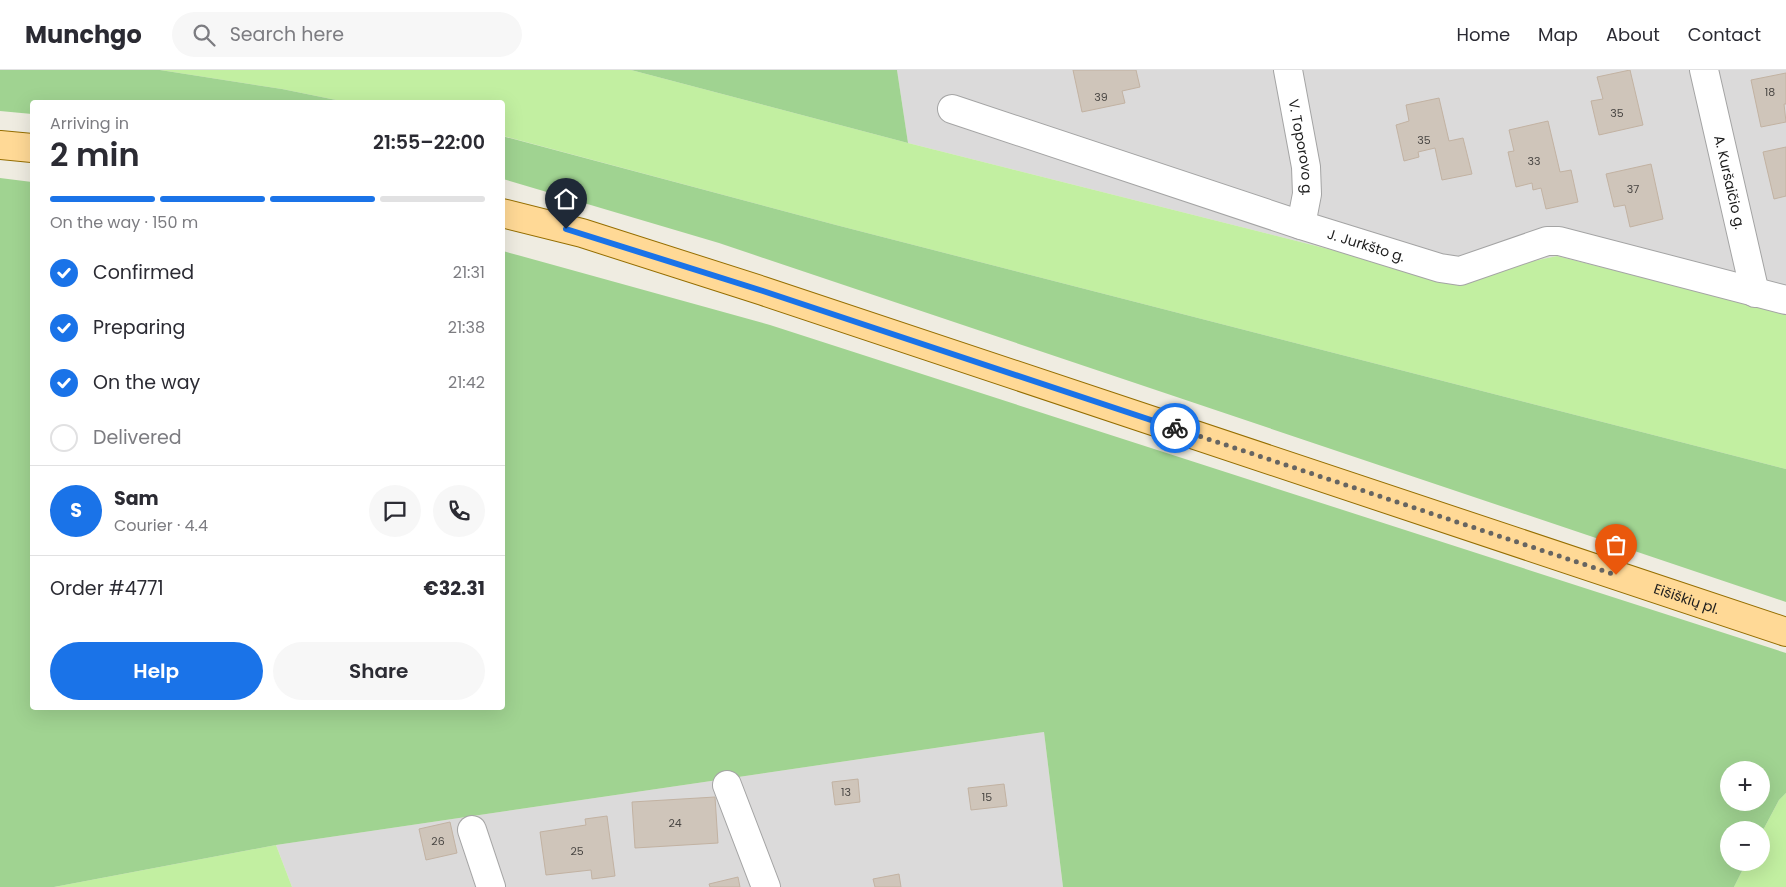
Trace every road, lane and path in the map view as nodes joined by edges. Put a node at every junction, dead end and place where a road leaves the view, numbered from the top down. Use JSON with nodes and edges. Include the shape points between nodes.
{"nodes":[{"id":1,"x":1288,"y":70,"type":"edge"},
{"id":2,"x":1704,"y":70,"type":"edge"},
{"id":3,"x":952,"y":109,"type":"dead end"},
{"id":4,"x":0,"y":145,"type":"edge"},
{"id":5,"x":30,"y":148,"type":"edge"},
{"id":6,"x":505,"y":214,"type":"edge"},
{"id":7,"x":1301,"y":225,"type":"junction"},
{"id":8,"x":1754,"y":293,"type":"junction"},
{"id":9,"x":1786,"y":300,"type":"edge"},
{"id":10,"x":1786,"y":632,"type":"edge"},
{"id":11,"x":727,"y":785,"type":"dead end"},
{"id":12,"x":472,"y":830,"type":"dead end"},
{"id":13,"x":491,"y":887,"type":"edge"},
{"id":14,"x":766,"y":887,"type":"edge"}],
"edges":[{"from":1,"to":7,"type":"street","name":"V. Toporovo g.","via":[[1306,167],[1307,194]]},
{"from":2,"to":8,"type":"street","name":"A. Kuršaičio g."},
{"from":3,"to":7,"type":"street","name":"J. Jurkšto g."},
{"from":4,"to":5,"type":"main road"},
{"from":6,"to":10,"type":"main road","name":"Eišiškių pl.","via":[[582,233],[754,288]]},
{"from":7,"to":8,"type":"street","name":"J. Jurkšto g.","via":[[1440,268],[1460,271],[1547,241],[1559,241]]},
{"from":8,"to":9,"type":"street","name":"J. Jurkšto g."},
{"from":11,"to":14,"type":"street"},
{"from":12,"to":13,"type":"street"}]}
